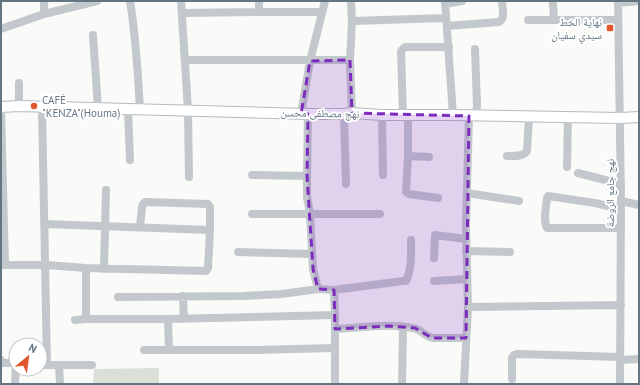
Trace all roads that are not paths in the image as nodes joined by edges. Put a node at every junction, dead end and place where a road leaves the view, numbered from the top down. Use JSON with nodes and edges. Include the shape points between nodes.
{"nodes":[{"id":1,"x":44,"y":1,"type":"edge"},
{"id":2,"x":97,"y":1,"type":"edge"},
{"id":3,"x":130,"y":1,"type":"edge"},
{"id":4,"x":181,"y":1,"type":"edge"},
{"id":5,"x":259,"y":1,"type":"edge"},
{"id":6,"x":325,"y":1,"type":"edge"},
{"id":7,"x":351,"y":1,"type":"edge"},
{"id":8,"x":462,"y":1,"type":"edge"},
{"id":9,"x":502,"y":1,"type":"edge"},
{"id":10,"x":553,"y":1,"type":"edge"},
{"id":11,"x":618,"y":2,"type":"edge"},
{"id":12,"x":639,"y":2,"type":"edge"},
{"id":13,"x":86,"y":3,"type":"edge"},
{"id":14,"x":445,"y":3,"type":"edge"},
{"id":15,"x":259,"y":12,"type":"junction"},
{"id":16,"x":322,"y":12,"type":"junction"},
{"id":17,"x":182,"y":13,"type":"junction"},
{"id":18,"x":44,"y":14,"type":"junction"},
{"id":19,"x":528,"y":20,"type":"dead end"},
{"id":20,"x":554,"y":20,"type":"junction"},
{"id":21,"x":618,"y":20,"type":"junction"},
{"id":22,"x":352,"y":21,"type":"junction"},
{"id":23,"x":447,"y":22,"type":"junction"},
{"id":24,"x":1,"y":29,"type":"edge"},
{"id":25,"x":93,"y":35,"type":"dead end"},
{"id":26,"x":449,"y":47,"type":"junction"},
{"id":27,"x":476,"y":49,"type":"dead end"},
{"id":28,"x":185,"y":60,"type":"junction"},
{"id":29,"x":350,"y":60,"type":"junction"},
{"id":30,"x":310,"y":61,"type":"junction"},
{"id":31,"x":19,"y":83,"type":"dead end"},
{"id":32,"x":19,"y":106,"type":"junction"},
{"id":33,"x":1,"y":107,"type":"edge"},
{"id":34,"x":42,"y":107,"type":"junction"},
{"id":35,"x":98,"y":109,"type":"junction"},
{"id":36,"x":128,"y":110,"type":"junction"},
{"id":37,"x":140,"y":110,"type":"junction"},
{"id":38,"x":188,"y":110,"type":"junction"},
{"id":39,"x":348,"y":113,"type":"junction"},
{"id":40,"x":304,"y":114,"type":"junction"},
{"id":41,"x":382,"y":115,"type":"junction"},
{"id":42,"x":405,"y":115,"type":"junction"},
{"id":43,"x":453,"y":115,"type":"junction"},
{"id":44,"x":473,"y":116,"type":"junction"},
{"id":45,"x":529,"y":116,"type":"junction"},
{"id":46,"x":568,"y":117,"type":"junction"},
{"id":47,"x":639,"y":117,"type":"edge"},
{"id":48,"x":620,"y":118,"type":"junction"},
{"id":49,"x":2,"y":154,"type":"edge"},
{"id":50,"x":408,"y":156,"type":"junction"},
{"id":51,"x":508,"y":156,"type":"dead end"},
{"id":52,"x":429,"y":157,"type":"dead end"},
{"id":53,"x":130,"y":160,"type":"dead end"},
{"id":54,"x":567,"y":167,"type":"dead end"},
{"id":55,"x":578,"y":172,"type":"dead end"},
{"id":56,"x":252,"y":175,"type":"dead end"},
{"id":57,"x":382,"y":175,"type":"dead end"},
{"id":58,"x":307,"y":176,"type":"junction"},
{"id":59,"x":189,"y":177,"type":"dead end"},
{"id":60,"x":346,"y":184,"type":"dead end"},
{"id":61,"x":621,"y":184,"type":"junction"},
{"id":62,"x":106,"y":190,"type":"dead end"},
{"id":63,"x":467,"y":193,"type":"junction"},
{"id":64,"x":438,"y":198,"type":"dead end"},
{"id":65,"x":519,"y":201,"type":"dead end"},
{"id":66,"x":621,"y":205,"type":"junction"},
{"id":67,"x":639,"y":205,"type":"edge"},
{"id":68,"x":252,"y":214,"type":"dead end"},
{"id":69,"x":310,"y":214,"type":"junction"},
{"id":70,"x":380,"y":214,"type":"dead end"},
{"id":71,"x":44,"y":224,"type":"junction"},
{"id":72,"x":104,"y":227,"type":"junction"},
{"id":73,"x":140,"y":227,"type":"junction"},
{"id":74,"x":621,"y":228,"type":"junction"},
{"id":75,"x":210,"y":230,"type":"junction"},
{"id":76,"x":466,"y":239,"type":"junction"},
{"id":77,"x":411,"y":240,"type":"dead end"},
{"id":78,"x":466,"y":251,"type":"junction"},
{"id":79,"x":238,"y":252,"type":"dead end"},
{"id":80,"x":510,"y":252,"type":"dead end"},
{"id":81,"x":312,"y":254,"type":"junction"},
{"id":82,"x":434,"y":258,"type":"dead end"},
{"id":83,"x":3,"y":265,"type":"edge"},
{"id":84,"x":46,"y":265,"type":"junction"},
{"id":85,"x":86,"y":268,"type":"junction"},
{"id":86,"x":104,"y":268,"type":"junction"},
{"id":87,"x":467,"y":279,"type":"junction"},
{"id":88,"x":434,"y":281,"type":"dead end"},
{"id":89,"x":318,"y":289,"type":"junction"},
{"id":90,"x":334,"y":290,"type":"junction"},
{"id":91,"x":183,"y":296,"type":"junction"},
{"id":92,"x":118,"y":297,"type":"dead end"},
{"id":93,"x":621,"y":305,"type":"junction"},
{"id":94,"x":468,"y":307,"type":"junction"},
{"id":95,"x":335,"y":315,"type":"junction"},
{"id":96,"x":86,"y":319,"type":"junction"},
{"id":97,"x":168,"y":319,"type":"junction"},
{"id":98,"x":184,"y":319,"type":"junction"},
{"id":99,"x":75,"y":320,"type":"dead end"},
{"id":100,"x":403,"y":327,"type":"junction"},
{"id":101,"x":335,"y":329,"type":"junction"},
{"id":102,"x":45,"y":337,"type":"edge"},
{"id":103,"x":466,"y":338,"type":"junction"},
{"id":104,"x":335,"y":348,"type":"junction"},
{"id":105,"x":144,"y":350,"type":"dead end"},
{"id":106,"x":169,"y":350,"type":"junction"},
{"id":107,"x":620,"y":358,"type":"junction"},
{"id":108,"x":639,"y":359,"type":"edge"},
{"id":109,"x":48,"y":365,"type":"edge"},
{"id":110,"x":60,"y":365,"type":"junction"},
{"id":111,"x":92,"y":365,"type":"dead end"},
{"id":112,"x":512,"y":379,"type":"dead end"},
{"id":113,"x":60,"y":384,"type":"edge"},
{"id":114,"x":335,"y":384,"type":"edge"},
{"id":115,"x":402,"y":384,"type":"edge"},
{"id":116,"x":464,"y":384,"type":"edge"},
{"id":117,"x":620,"y":384,"type":"edge"}],
"edges":[{"from":1,"to":18,"type":"street"},
{"from":2,"to":13,"type":"street"},
{"from":3,"to":37,"type":"street","via":[[138,61]]},
{"from":4,"to":17,"type":"street"},
{"from":5,"to":15,"type":"street"},
{"from":6,"to":16,"type":"street"},
{"from":7,"to":22,"type":"street"},
{"from":8,"to":14,"type":"street"},
{"from":9,"to":23,"type":"street","via":[[503,17],[499,22]]},
{"from":10,"to":20,"type":"street"},
{"from":11,"to":12,"type":"street"},
{"from":11,"to":21,"type":"street","name":"نهج جامع الروضة"},
{"from":13,"to":18,"type":"street"},
{"from":14,"to":23,"type":"street"},
{"from":15,"to":16,"type":"street"},
{"from":15,"to":17,"type":"street"},
{"from":16,"to":30,"type":"street"},
{"from":17,"to":28,"type":"street"},
{"from":18,"to":24,"type":"street"},
{"from":19,"to":20,"type":"street"},
{"from":20,"to":21,"type":"street"},
{"from":21,"to":48,"type":"street","name":"نهج جامع الروضة"},
{"from":22,"to":23,"type":"street"},
{"from":22,"to":29,"type":"street"},
{"from":23,"to":26,"type":"street"},
{"from":25,"to":35,"type":"street"},
{"from":26,"to":42,"type":"street","via":[[402,49]]},
{"from":26,"to":43,"type":"street"},
{"from":27,"to":44,"type":"street","via":[[477,105]]},
{"from":28,"to":30,"type":"street"},
{"from":28,"to":38,"type":"street"},
{"from":29,"to":30,"type":"street"},
{"from":29,"to":39,"type":"street"},
{"from":30,"to":40,"type":"street"},
{"from":31,"to":32,"type":"street"},
{"from":32,"to":33,"type":"main road","name":"نهج مصطفى محسن"},
{"from":32,"to":34,"type":"main road","name":"نهج مصطفى محسن"},
{"from":33,"to":49,"type":"street"},
{"from":34,"to":35,"type":"main road","name":"نهج مصطفى محسن"},
{"from":34,"to":71,"type":"street"},
{"from":35,"to":36,"type":"main road","name":"نهج مصطفى محسن"},
{"from":36,"to":37,"type":"main road","name":"نهج مصطفى محسن"},
{"from":36,"to":53,"type":"street"},
{"from":37,"to":38,"type":"main road","name":"نهج مصطفى محسن"},
{"from":38,"to":40,"type":"main road","name":"نهج مصطفى محسن"},
{"from":38,"to":59,"type":"street"},
{"from":39,"to":40,"type":"main road","name":"نهج مصطفى محسن"},
{"from":39,"to":41,"type":"main road","name":"نهج مصطفى محسن"},
{"from":39,"to":60,"type":"street"},
{"from":40,"to":58,"type":"street"},
{"from":41,"to":42,"type":"main road","name":"نهج مصطفى محسن"},
{"from":41,"to":57,"type":"street"},
{"from":42,"to":43,"type":"main road","name":"نهج مصطفى محسن"},
{"from":42,"to":50,"type":"street"},
{"from":43,"to":44,"type":"main road","name":"نهج مصطفى محسن"},
{"from":44,"to":45,"type":"main road","name":"نهج مصطفى محسن"},
{"from":44,"to":63,"type":"street"},
{"from":45,"to":46,"type":"main road","name":"نهج مصطفى محسن"},
{"from":45,"to":51,"type":"street","via":[[527,151],[525,154]]},
{"from":46,"to":48,"type":"main road","name":"نهج مصطفى محسن"},
{"from":46,"to":54,"type":"street"},
{"from":47,"to":48,"type":"main road","name":"نهج مصطفى محسن"},
{"from":48,"to":61,"type":"street","name":"نهج جامع الروضة"},
{"from":49,"to":83,"type":"street"},
{"from":50,"to":52,"type":"street"},
{"from":50,"to":64,"type":"street","via":[[406,192]]},
{"from":55,"to":61,"type":"street"},
{"from":56,"to":58,"type":"street"},
{"from":58,"to":69,"type":"street"},
{"from":61,"to":66,"type":"street","name":"نهج جامع الروضة"},
{"from":62,"to":72,"type":"street"},
{"from":63,"to":65,"type":"street"},
{"from":63,"to":76,"type":"street"},
{"from":66,"to":67,"type":"street"},
{"from":66,"to":74,"type":"street","name":"نهج جامع الروضة"},
{"from":66,"to":74,"type":"street","via":[[548,196],[545,216],[547,228]]},
{"from":68,"to":69,"type":"street"},
{"from":69,"to":70,"type":"street"},
{"from":69,"to":81,"type":"street"},
{"from":71,"to":72,"type":"street"},
{"from":71,"to":84,"type":"street"},
{"from":72,"to":73,"type":"street"},
{"from":72,"to":86,"type":"street"},
{"from":73,"to":75,"type":"street"},
{"from":73,"to":75,"type":"street","via":[[145,202],[208,204]]},
{"from":74,"to":93,"type":"street","name":"نهج جامع الروضة"},
{"from":75,"to":86,"type":"street","via":[[206,271]]},
{"from":76,"to":78,"type":"street"},
{"from":76,"to":82,"type":"street","via":[[436,236]]},
{"from":77,"to":90,"type":"street","via":[[406,281]]},
{"from":78,"to":80,"type":"street"},
{"from":78,"to":87,"type":"street"},
{"from":79,"to":81,"type":"street"},
{"from":81,"to":89,"type":"street"},
{"from":83,"to":84,"type":"street"},
{"from":84,"to":85,"type":"street"},
{"from":84,"to":102,"type":"street"},
{"from":85,"to":86,"type":"street"},
{"from":85,"to":96,"type":"street"},
{"from":87,"to":88,"type":"street"},
{"from":87,"to":94,"type":"street"},
{"from":89,"to":90,"type":"street"},
{"from":89,"to":91,"type":"street","via":[[244,296]]},
{"from":90,"to":95,"type":"street"},
{"from":91,"to":92,"type":"street"},
{"from":91,"to":98,"type":"street"},
{"from":93,"to":94,"type":"street"},
{"from":93,"to":107,"type":"street","name":"نهج جامع الروضة"},
{"from":94,"to":103,"type":"street"},
{"from":95,"to":98,"type":"street"},
{"from":95,"to":101,"type":"street"},
{"from":96,"to":97,"type":"street"},
{"from":96,"to":99,"type":"street"},
{"from":97,"to":98,"type":"street"},
{"from":97,"to":106,"type":"street"},
{"from":100,"to":101,"type":"street"},
{"from":100,"to":103,"type":"street","via":[[415,328],[432,338]]},
{"from":100,"to":115,"type":"street"},
{"from":101,"to":104,"type":"street"},
{"from":103,"to":116,"type":"street"},
{"from":104,"to":106,"type":"street"},
{"from":104,"to":114,"type":"street"},
{"from":105,"to":106,"type":"street"},
{"from":107,"to":108,"type":"street"},
{"from":107,"to":112,"type":"street","via":[[518,354],[512,358]]},
{"from":107,"to":117,"type":"street","name":"نهج جامع الروضة"},
{"from":109,"to":110,"type":"street"},
{"from":110,"to":111,"type":"street"},
{"from":110,"to":113,"type":"street"}]}
